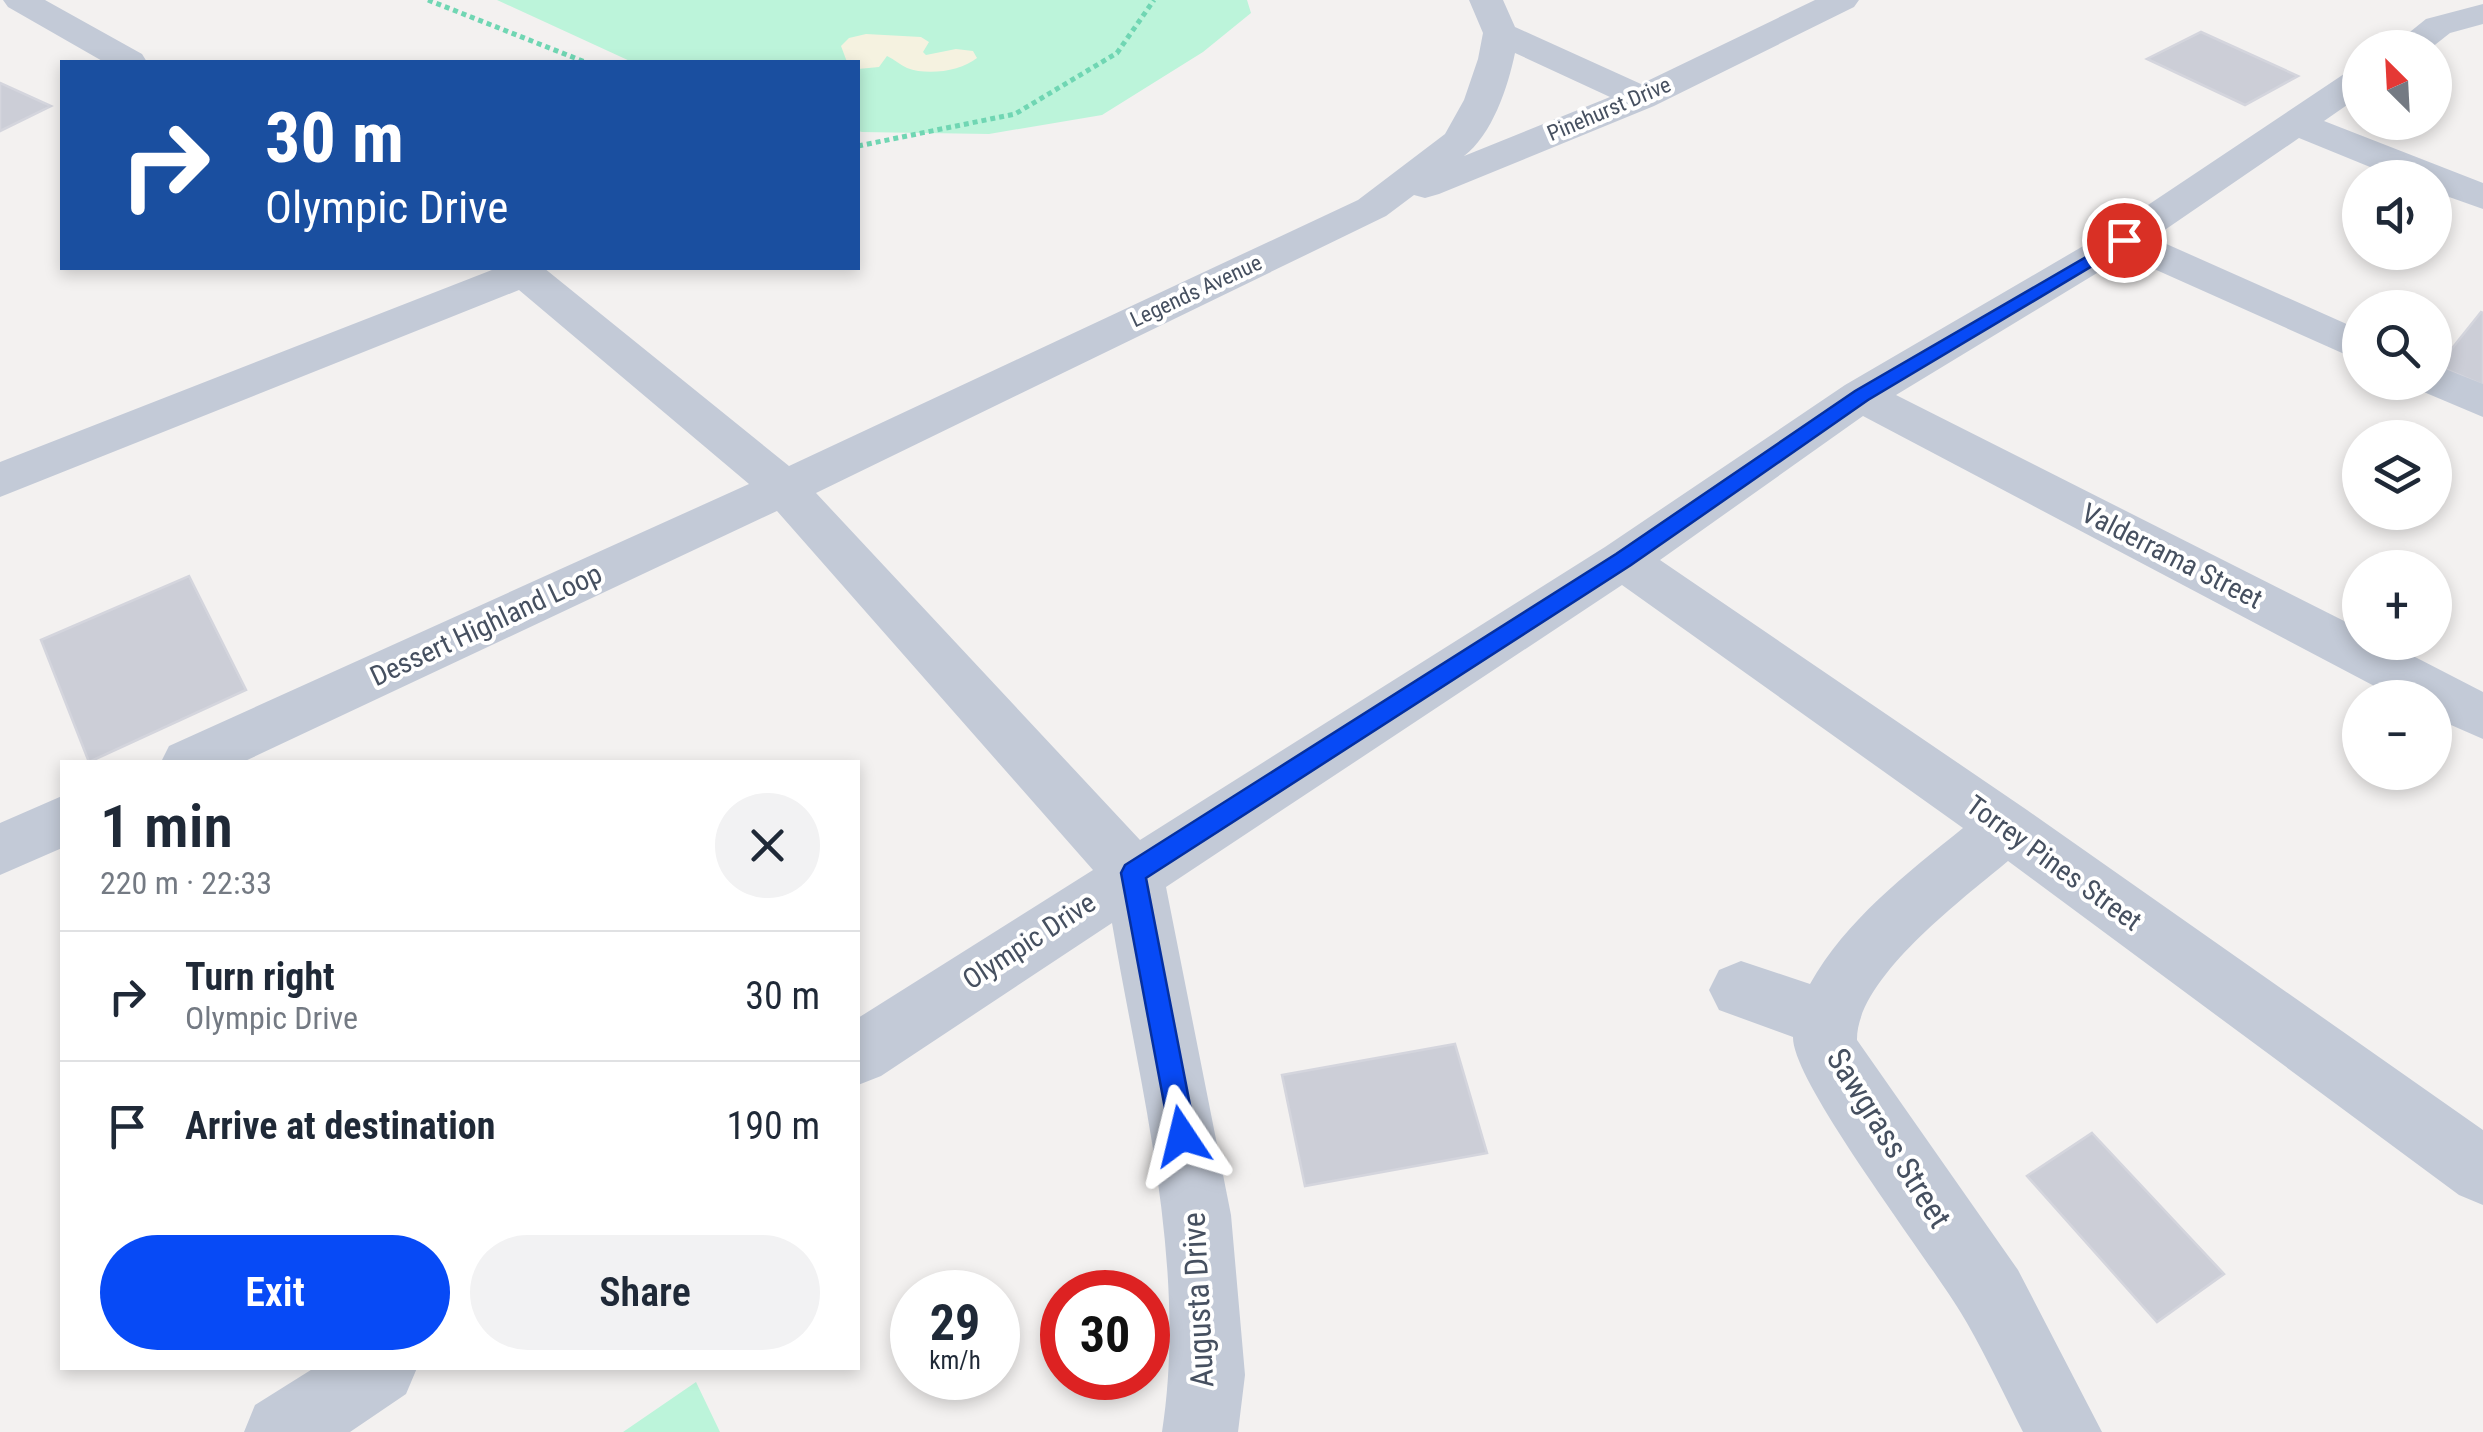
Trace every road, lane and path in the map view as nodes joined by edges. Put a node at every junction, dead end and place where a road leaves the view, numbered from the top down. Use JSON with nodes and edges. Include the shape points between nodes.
{"nodes":[{"id":1,"x":20,"y":0,"type":"edge"},
{"id":2,"x":428,"y":0,"type":"edge"},
{"id":3,"x":1154,"y":0,"type":"edge"},
{"id":4,"x":1842,"y":0,"type":"edge"},
{"id":5,"x":2483,"y":14,"type":"edge"},
{"id":6,"x":1493,"y":17,"type":"edge"},
{"id":7,"x":2432,"y":30,"type":"edge"},
{"id":8,"x":126,"y":60,"type":"edge"},
{"id":9,"x":580,"y":60,"type":"edge"},
{"id":10,"x":2342,"y":93,"type":"edge"},
{"id":11,"x":1641,"y":98,"type":"junction"},
{"id":12,"x":2297,"y":124,"type":"junction"},
{"id":13,"x":860,"y":146,"type":"edge"},
{"id":14,"x":2388,"y":160,"type":"edge"},
{"id":15,"x":2452,"y":185,"type":"edge"},
{"id":16,"x":2483,"y":197,"type":"edge"},
{"id":17,"x":1372,"y":208,"type":"junction"},
{"id":18,"x":2124,"y":240,"type":"junction"},
{"id":19,"x":522,"y":270,"type":"edge"},
{"id":20,"x":2342,"y":339,"type":"edge"},
{"id":21,"x":2452,"y":388,"type":"edge"},
{"id":22,"x":1861,"y":396,"type":"junction"},
{"id":23,"x":2483,"y":402,"type":"edge"},
{"id":24,"x":0,"y":480,"type":"edge"},
{"id":25,"x":784,"y":488,"type":"junction"},
{"id":26,"x":1623,"y":560,"type":"junction"},
{"id":27,"x":2483,"y":717,"type":"edge"},
{"id":28,"x":193,"y":760,"type":"edge"},
{"id":29,"x":60,"y":822,"type":"edge"},
{"id":30,"x":2006,"y":827,"type":"junction"},
{"id":31,"x":0,"y":850,"type":"edge"},
{"id":32,"x":1133,"y":873,"type":"junction"},
{"id":33,"x":1741,"y":990,"type":"dead end"},
{"id":34,"x":1826,"y":1019,"type":"junction"},
{"id":35,"x":860,"y":1053,"type":"edge"},
{"id":36,"x":2483,"y":1170,"type":"edge"},
{"id":37,"x":377,"y":1370,"type":"edge"},
{"id":38,"x":282,"y":1432,"type":"edge"},
{"id":39,"x":1200,"y":1432,"type":"edge"},
{"id":40,"x":2064,"y":1432,"type":"edge"}],
"edges":[{"from":1,"to":8,"type":"street"},
{"from":2,"to":9,"type":"path"},
{"from":3,"to":13,"type":"path","via":[[1117,53],[1015,114]]},
{"from":4,"to":11,"type":"street","name":"Pinehurst Drive"},
{"from":5,"to":7,"type":"street"},
{"from":6,"to":11,"type":"street"},
{"from":6,"to":17,"type":"street","name":"Legends Avenue","via":[[1487,86],[1460,141]]},
{"from":10,"to":12,"type":"street","name":"Olympic Drive"},
{"from":11,"to":17,"type":"street","name":"Pinehurst Drive"},
{"from":12,"to":14,"type":"street"},
{"from":12,"to":18,"type":"street","name":"Olympic Drive"},
{"from":15,"to":16,"type":"street"},
{"from":17,"to":25,"type":"street","name":"Legends Avenue"},
{"from":18,"to":20,"type":"street"},
{"from":18,"to":22,"type":"street","name":"Olympic Drive"},
{"from":19,"to":24,"type":"street"},
{"from":19,"to":25,"type":"street"},
{"from":21,"to":23,"type":"street"},
{"from":22,"to":26,"type":"street","name":"Olympic Drive"},
{"from":22,"to":27,"type":"street","name":"Valderrama Street"},
{"from":25,"to":28,"type":"street","name":"Dessert Highland Loop"},
{"from":25,"to":32,"type":"street"},
{"from":26,"to":30,"type":"street","name":"Torrey Pines Street"},
{"from":26,"to":32,"type":"street","name":"Olympic Drive"},
{"from":29,"to":31,"type":"street"},
{"from":30,"to":34,"type":"street","name":"Sawgrass Street","via":[[1887,932],[1850,972]]},
{"from":30,"to":36,"type":"street","name":"Torrey Pines Street"},
{"from":32,"to":35,"type":"street","name":"Olympic Drive"},
{"from":32,"to":39,"type":"street","name":"Augusta Drive","via":[[1196,1215],[1208,1374]]},
{"from":33,"to":34,"type":"street"},
{"from":34,"to":40,"type":"street","name":"Sawgrass Street","via":[[1825,1046],[1992,1296]]},
{"from":37,"to":38,"type":"street"}]}
